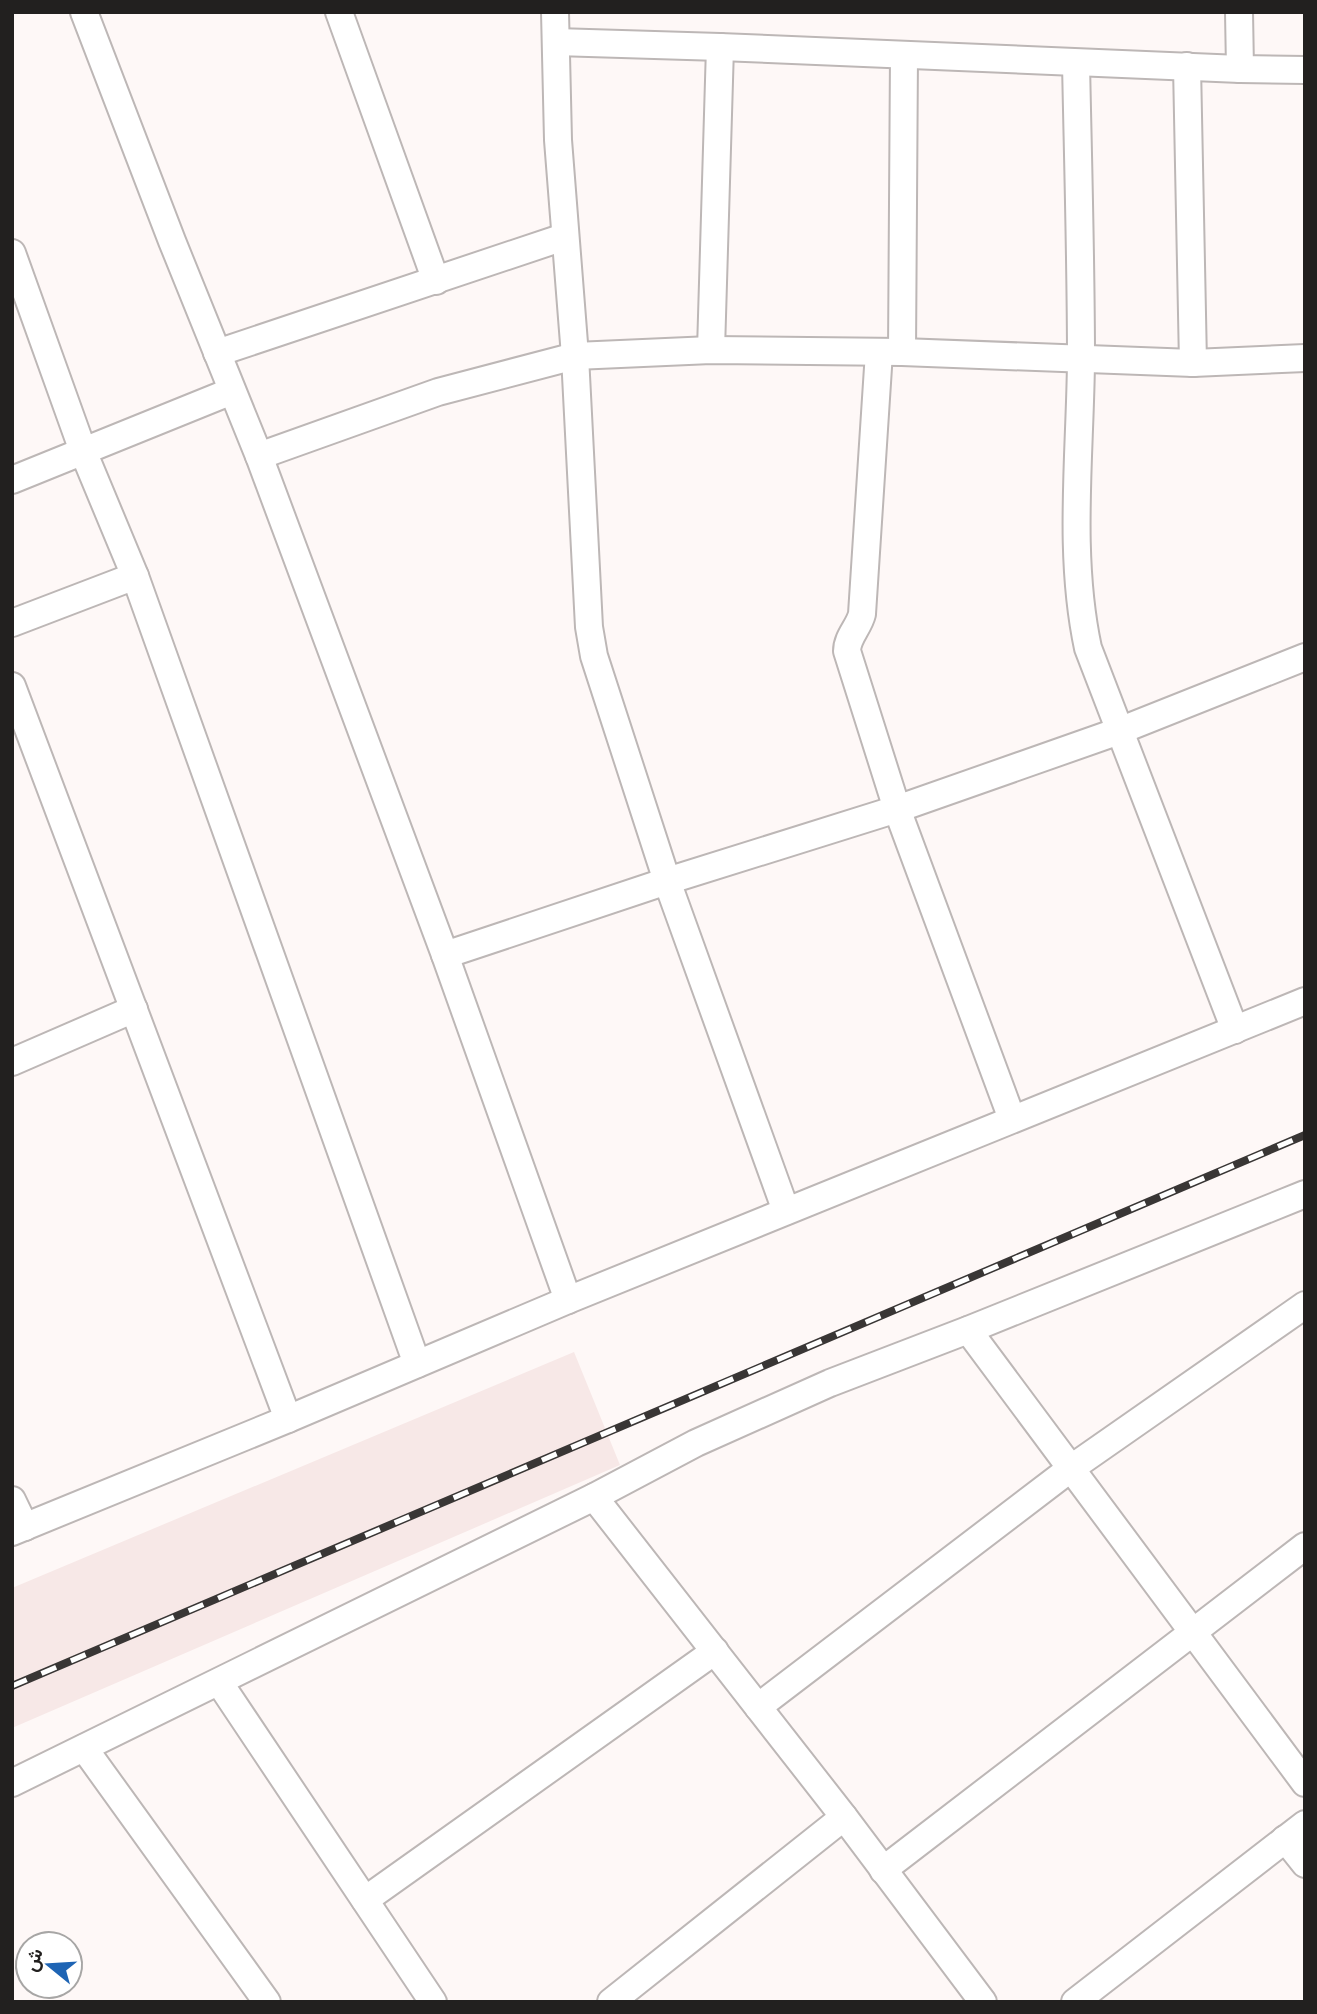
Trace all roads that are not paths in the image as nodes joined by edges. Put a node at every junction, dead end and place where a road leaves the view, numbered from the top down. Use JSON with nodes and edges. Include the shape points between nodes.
{"nodes":[{"id":1,"x":84,"y":12,"type":"edge"},
{"id":2,"x":339,"y":12,"type":"edge"},
{"id":3,"x":555,"y":12,"type":"edge"},
{"id":4,"x":1239,"y":12,"type":"edge"},
{"id":5,"x":556,"y":42,"type":"junction"},
{"id":6,"x":720,"y":47,"type":"junction"},
{"id":7,"x":904,"y":55,"type":"junction"},
{"id":8,"x":1076,"y":63,"type":"junction"},
{"id":9,"x":1187,"y":66,"type":"junction"},
{"id":10,"x":1240,"y":69,"type":"junction"},
{"id":11,"x":1305,"y":70,"type":"edge"},
{"id":12,"x":564,"y":237,"type":"junction"},
{"id":13,"x":12,"y":253,"type":"edge"},
{"id":14,"x":436,"y":281,"type":"junction"},
{"id":15,"x":710,"y":350,"type":"junction"},
{"id":16,"x":891,"y":352,"type":"junction"},
{"id":17,"x":217,"y":353,"type":"junction"},
{"id":18,"x":575,"y":356,"type":"junction"},
{"id":19,"x":1305,"y":358,"type":"edge"},
{"id":20,"x":1081,"y":360,"type":"junction"},
{"id":21,"x":1193,"y":363,"type":"junction"},
{"id":22,"x":232,"y":391,"type":"junction"},
{"id":23,"x":83,"y":451,"type":"junction"},
{"id":24,"x":259,"y":456,"type":"junction"},
{"id":25,"x":12,"y":480,"type":"edge"},
{"id":26,"x":135,"y":576,"type":"junction"},
{"id":27,"x":12,"y":623,"type":"edge"},
{"id":28,"x":1305,"y":657,"type":"edge"},
{"id":29,"x":12,"y":686,"type":"edge"},
{"id":30,"x":1119,"y":730,"type":"junction"},
{"id":31,"x":897,"y":809,"type":"junction"},
{"id":32,"x":667,"y":881,"type":"junction"},
{"id":33,"x":445,"y":955,"type":"junction"},
{"id":34,"x":1305,"y":1001,"type":"edge"},
{"id":35,"x":134,"y":1009,"type":"junction"},
{"id":36,"x":1235,"y":1030,"type":"junction"},
{"id":37,"x":12,"y":1062,"type":"edge"},
{"id":38,"x":1012,"y":1119,"type":"junction"},
{"id":39,"x":1305,"y":1195,"type":"edge"},
{"id":40,"x":786,"y":1211,"type":"junction"},
{"id":41,"x":568,"y":1300,"type":"junction"},
{"id":42,"x":1305,"y":1305,"type":"edge"},
{"id":43,"x":968,"y":1330,"type":"junction"},
{"id":44,"x":417,"y":1364,"type":"junction"},
{"id":45,"x":288,"y":1419,"type":"junction"},
{"id":46,"x":1070,"y":1469,"type":"junction"},
{"id":47,"x":594,"y":1497,"type":"junction"},
{"id":48,"x":12,"y":1500,"type":"edge"},
{"id":49,"x":18,"y":1529,"type":"edge"},
{"id":50,"x":1305,"y":1546,"type":"edge"},
{"id":51,"x":1192,"y":1633,"type":"junction"},
{"id":52,"x":715,"y":1651,"type":"junction"},
{"id":53,"x":219,"y":1682,"type":"junction"},
{"id":54,"x":758,"y":1707,"type":"junction"},
{"id":55,"x":84,"y":1748,"type":"junction"},
{"id":56,"x":12,"y":1783,"type":"edge"},
{"id":57,"x":1305,"y":1783,"type":"edge"},
{"id":58,"x":844,"y":1817,"type":"junction"},
{"id":59,"x":1295,"y":1831,"type":"edge"},
{"id":60,"x":1305,"y":1864,"type":"edge"},
{"id":61,"x":883,"y":1870,"type":"junction"},
{"id":62,"x":365,"y":1900,"type":"junction"},
{"id":63,"x":622,"y":1999,"type":"edge"},
{"id":64,"x":267,"y":2002,"type":"edge"},
{"id":65,"x":433,"y":2002,"type":"edge"},
{"id":66,"x":983,"y":2002,"type":"edge"},
{"id":67,"x":1075,"y":2002,"type":"edge"}],
"edges":[{"from":1,"to":17,"type":"street"},
{"from":2,"to":14,"type":"street"},
{"from":3,"to":5,"type":"street"},
{"from":4,"to":10,"type":"street"},
{"from":5,"to":6,"type":"street"},
{"from":5,"to":12,"type":"street"},
{"from":6,"to":7,"type":"street"},
{"from":6,"to":15,"type":"street"},
{"from":7,"to":8,"type":"street"},
{"from":7,"to":16,"type":"street"},
{"from":8,"to":9,"type":"street"},
{"from":8,"to":20,"type":"street"},
{"from":9,"to":10,"type":"street"},
{"from":9,"to":21,"type":"street"},
{"from":10,"to":11,"type":"street"},
{"from":12,"to":14,"type":"street"},
{"from":12,"to":18,"type":"street"},
{"from":13,"to":23,"type":"street"},
{"from":14,"to":17,"type":"street"},
{"from":15,"to":16,"type":"street"},
{"from":15,"to":18,"type":"street"},
{"from":16,"to":20,"type":"street"},
{"from":16,"to":31,"type":"street","via":[[862,614],[846,651]]},
{"from":17,"to":22,"type":"street"},
{"from":18,"to":24,"type":"street","via":[[438,392]]},
{"from":18,"to":32,"type":"street","via":[[592,646]]},
{"from":19,"to":21,"type":"street"},
{"from":20,"to":21,"type":"street"},
{"from":20,"to":30,"type":"street","via":[[1080,611],[1088,648]]},
{"from":22,"to":23,"type":"street"},
{"from":22,"to":24,"type":"street"},
{"from":23,"to":25,"type":"street"},
{"from":23,"to":26,"type":"street"},
{"from":24,"to":33,"type":"street"},
{"from":26,"to":27,"type":"street"},
{"from":26,"to":44,"type":"street"},
{"from":28,"to":30,"type":"street"},
{"from":29,"to":35,"type":"street"},
{"from":30,"to":31,"type":"street"},
{"from":30,"to":36,"type":"street"},
{"from":31,"to":32,"type":"street"},
{"from":31,"to":38,"type":"street"},
{"from":32,"to":33,"type":"street"},
{"from":32,"to":40,"type":"street"},
{"from":33,"to":41,"type":"street"},
{"from":34,"to":36,"type":"street"},
{"from":35,"to":37,"type":"street"},
{"from":35,"to":45,"type":"street"},
{"from":36,"to":38,"type":"street"},
{"from":38,"to":40,"type":"street"},
{"from":39,"to":43,"type":"street"},
{"from":40,"to":41,"type":"street"},
{"from":41,"to":44,"type":"street"},
{"from":42,"to":46,"type":"street"},
{"from":43,"to":46,"type":"street"},
{"from":43,"to":47,"type":"street","via":[[830,1383],[696,1443]]},
{"from":44,"to":45,"type":"street"},
{"from":45,"to":49,"type":"street"},
{"from":46,"to":51,"type":"street"},
{"from":46,"to":54,"type":"street"},
{"from":47,"to":52,"type":"street"},
{"from":47,"to":53,"type":"street"},
{"from":48,"to":49,"type":"street"},
{"from":50,"to":51,"type":"street"},
{"from":51,"to":57,"type":"street"},
{"from":51,"to":61,"type":"street"},
{"from":52,"to":54,"type":"street"},
{"from":52,"to":62,"type":"street"},
{"from":53,"to":55,"type":"street"},
{"from":53,"to":62,"type":"street"},
{"from":54,"to":58,"type":"street"},
{"from":55,"to":56,"type":"street"},
{"from":55,"to":64,"type":"street"},
{"from":58,"to":61,"type":"street"},
{"from":58,"to":63,"type":"street"},
{"from":59,"to":60,"type":"street"},
{"from":59,"to":67,"type":"street"},
{"from":61,"to":66,"type":"street"},
{"from":62,"to":65,"type":"street"}]}
